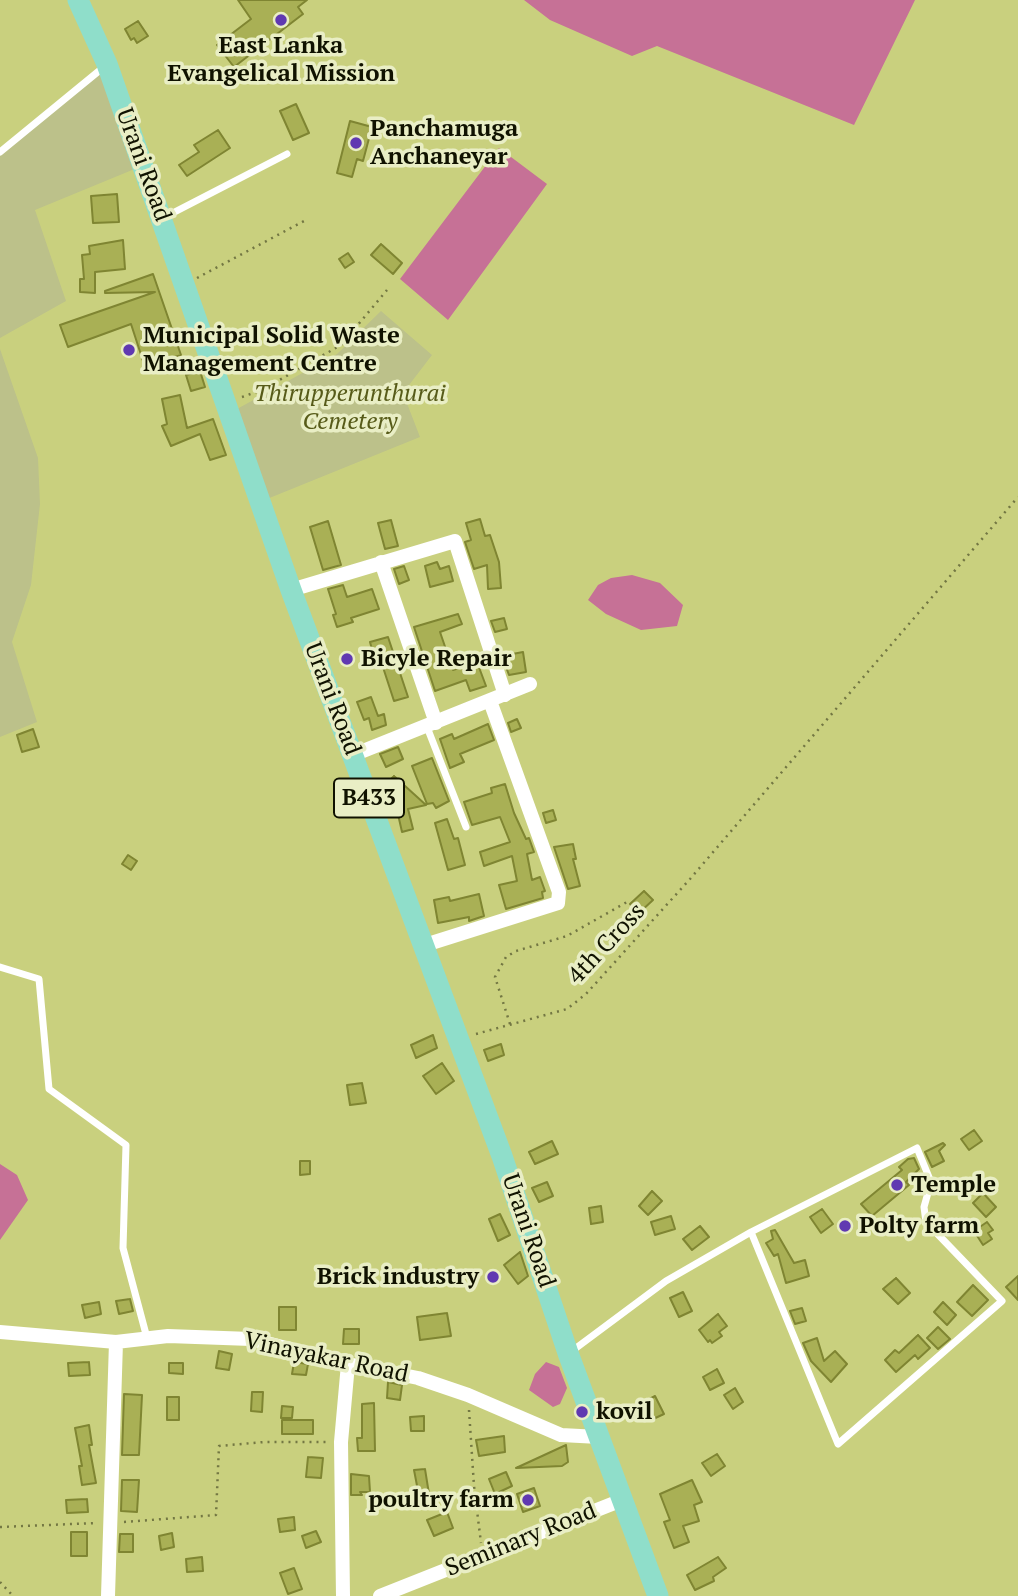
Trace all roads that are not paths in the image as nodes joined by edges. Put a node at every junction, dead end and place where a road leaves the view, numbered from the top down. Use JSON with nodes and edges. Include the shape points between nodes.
{"nodes":[{"id":1,"x":78,"y":0,"type":"edge"},
{"id":2,"x":107,"y":64,"type":"junction"},
{"id":3,"x":0,"y":152,"type":"edge"},
{"id":4,"x":287,"y":154,"type":"dead end"},
{"id":5,"x":162,"y":218,"type":"junction"},
{"id":6,"x":381,"y":562,"type":"junction"},
{"id":7,"x":291,"y":590,"type":"junction"},
{"id":8,"x":530,"y":684,"type":"dead end"},
{"id":9,"x":505,"y":695,"type":"junction"},
{"id":10,"x":490,"y":701,"type":"junction"},
{"id":11,"x":431,"y":725,"type":"junction"},
{"id":12,"x":352,"y":755,"type":"junction"},
{"id":13,"x":467,"y":827,"type":"dead end"},
{"id":14,"x":425,"y":946,"type":"junction"},
{"id":15,"x":0,"y":967,"type":"edge"},
{"id":16,"x":751,"y":1232,"type":"junction"},
{"id":17,"x":0,"y":1332,"type":"edge"},
{"id":18,"x":147,"y":1338,"type":"junction"},
{"id":19,"x":116,"y":1342,"type":"junction"},
{"id":20,"x":568,"y":1353,"type":"junction"},
{"id":21,"x":348,"y":1364,"type":"junction"},
{"id":22,"x":599,"y":1437,"type":"junction"},
{"id":23,"x":622,"y":1500,"type":"junction"},
{"id":24,"x":107,"y":1596,"type":"edge"},
{"id":25,"x":343,"y":1596,"type":"edge"},
{"id":26,"x":380,"y":1596,"type":"edge"},
{"id":27,"x":658,"y":1596,"type":"edge"}],
"edges":[{"from":1,"to":2,"type":"main road","name":"Urani Road","number":"B433"},
{"from":2,"to":3,"type":"lane"},
{"from":2,"to":5,"type":"main road","name":"Urani Road","number":"B433"},
{"from":4,"to":5,"type":"lane"},
{"from":5,"to":7,"type":"main road","name":"Urani Road","number":"B433"},
{"from":6,"to":7,"type":"street"},
{"from":6,"to":9,"type":"street","via":[[455,541]]},
{"from":6,"to":11,"type":"street"},
{"from":7,"to":12,"type":"main road","name":"Urani Road","number":"B433"},
{"from":8,"to":9,"type":"street"},
{"from":9,"to":10,"type":"street"},
{"from":10,"to":11,"type":"street"},
{"from":10,"to":14,"type":"street","via":[[559,892],[558,903]]},
{"from":11,"to":12,"type":"street"},
{"from":11,"to":13,"type":"lane"},
{"from":12,"to":14,"type":"main road","name":"Urani Road","number":"B433"},
{"from":14,"to":20,"type":"main road","name":"Urani Road","number":"B433"},
{"from":15,"to":18,"type":"lane","via":[[39,979],[49,1090],[126,1144],[123,1248]]},
{"from":16,"to":16,"type":"lane","via":[[917,1147],[931,1182],[926,1222],[1002,1301],[838,1444]]},
{"from":16,"to":20,"type":"lane","via":[[666,1281]]},
{"from":17,"to":19,"type":"street","name":"Vinayakar Road"},
{"from":18,"to":19,"type":"street","name":"Vinayakar Road"},
{"from":18,"to":21,"type":"street","name":"Vinayakar Road","via":[[251,1339]]},
{"from":19,"to":24,"type":"street"},
{"from":20,"to":22,"type":"main road","name":"Urani Road","number":"B433"},
{"from":21,"to":22,"type":"street","name":"Vinayakar Road","via":[[418,1378],[561,1434]]},
{"from":21,"to":25,"type":"street","via":[[341,1442]]},
{"from":22,"to":23,"type":"main road","name":"Urani Road","number":"B433"},
{"from":23,"to":26,"type":"street","name":"Seminary Road"},
{"from":23,"to":27,"type":"main road","name":"Urani Road","number":"B433"}]}
